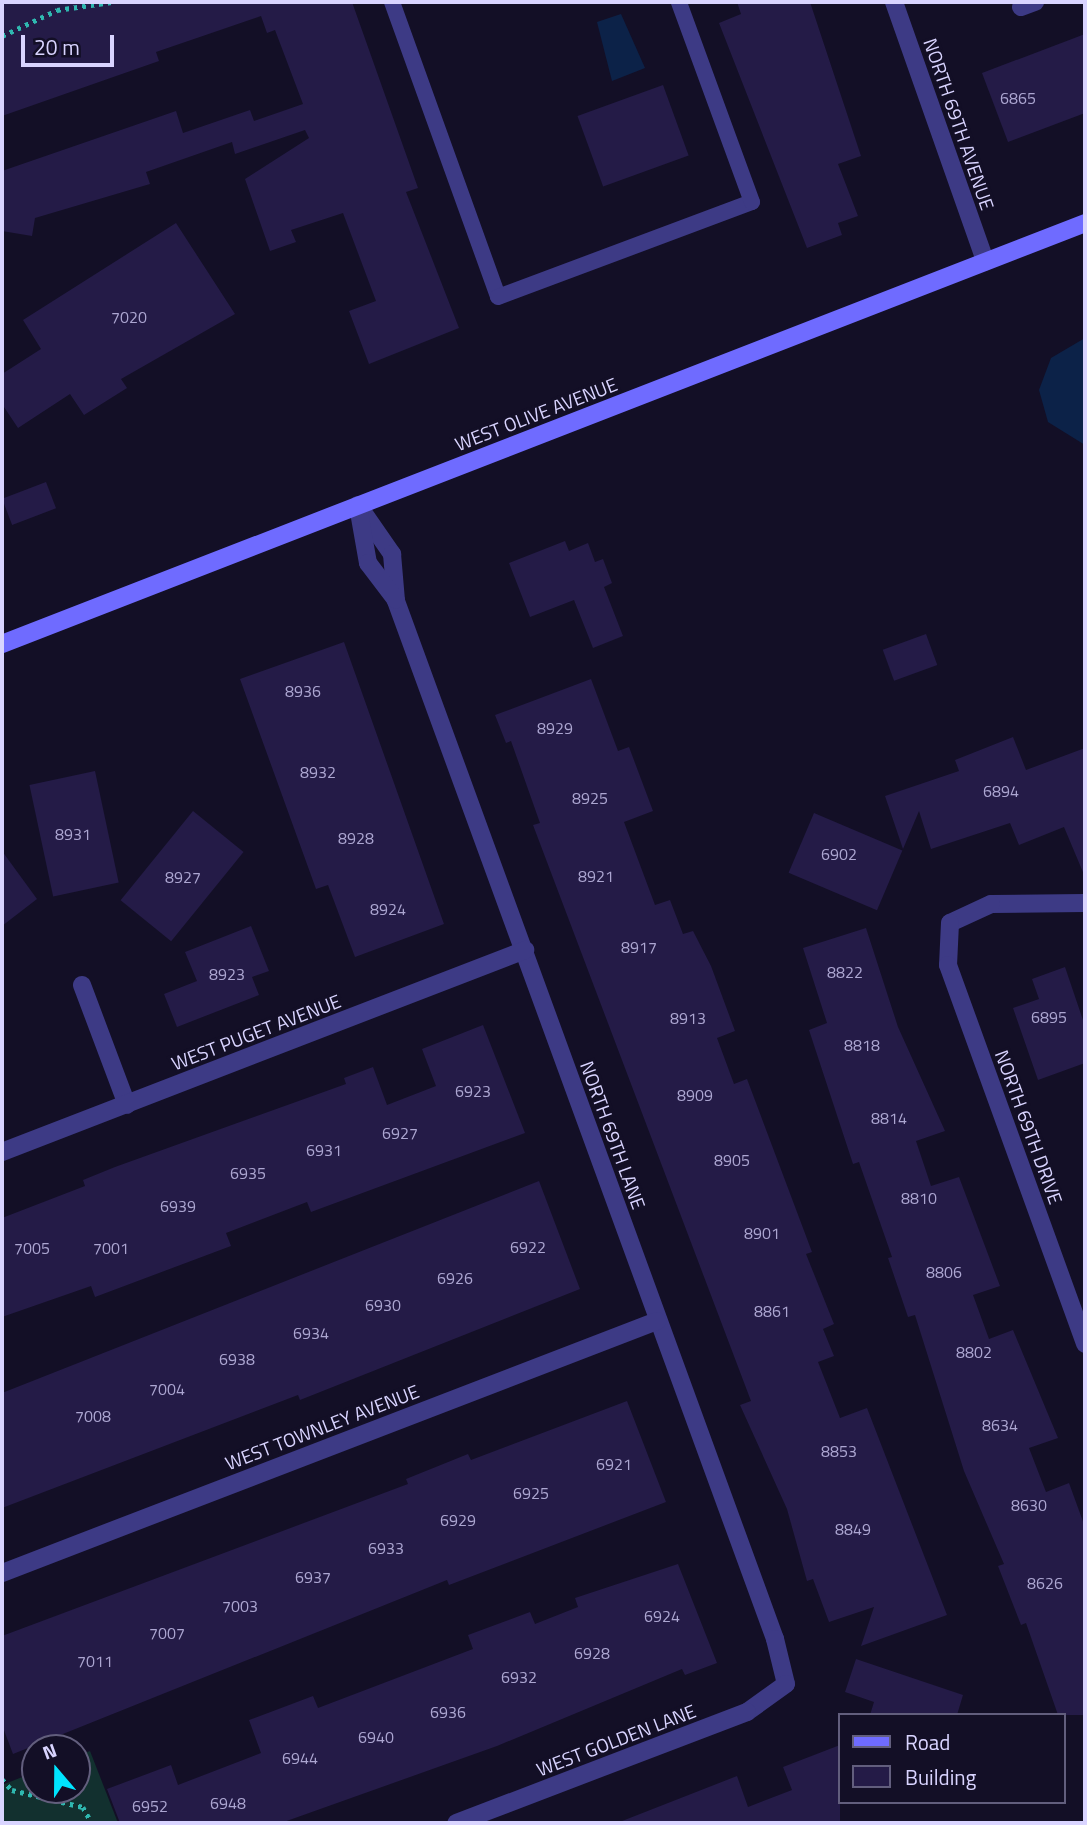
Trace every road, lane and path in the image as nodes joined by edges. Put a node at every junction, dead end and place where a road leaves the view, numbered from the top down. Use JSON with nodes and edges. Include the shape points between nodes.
{"nodes":[{"id":1,"x":111,"y":2,"type":"edge"},
{"id":2,"x":392,"y":2,"type":"edge"},
{"id":3,"x":679,"y":2,"type":"edge"},
{"id":4,"x":894,"y":2,"type":"edge"},
{"id":5,"x":2,"y":36,"type":"edge"},
{"id":6,"x":1085,"y":223,"type":"edge"},
{"id":7,"x":985,"y":261,"type":"junction"},
{"id":8,"x":358,"y":505,"type":"junction"},
{"id":9,"x":2,"y":644,"type":"edge"},
{"id":10,"x":1085,"y":903,"type":"edge"},
{"id":11,"x":525,"y":950,"type":"junction"},
{"id":12,"x":82,"y":985,"type":"dead end"},
{"id":13,"x":127,"y":1105,"type":"junction"},
{"id":14,"x":2,"y":1152,"type":"edge"},
{"id":15,"x":657,"y":1321,"type":"junction"},
{"id":16,"x":1085,"y":1344,"type":"edge"},
{"id":17,"x":2,"y":1573,"type":"edge"},
{"id":18,"x":786,"y":1684,"type":"joint"},
{"id":19,"x":2,"y":1779,"type":"edge"},
{"id":20,"x":92,"y":1823,"type":"edge"},
{"id":21,"x":456,"y":1823,"type":"edge"}],
"edges":[{"from":1,"to":5,"type":"path","via":[[57,10]]},
{"from":2,"to":3,"type":"lane","via":[[498,297],[752,202]]},
{"from":4,"to":7,"type":"street","name":"NORTH 69TH AVENUE"},
{"from":6,"to":7,"type":"main road","name":"WEST OLIVE AVENUE"},
{"from":7,"to":8,"type":"main road","name":"WEST OLIVE AVENUE"},
{"from":8,"to":9,"type":"main road","name":"WEST OLIVE AVENUE"},
{"from":8,"to":11,"type":"street","name":"NORTH 69TH LANE","via":[[368,563],[397,601]]},
{"from":10,"to":16,"type":"street","name":"NORTH 69TH DRIVE","via":[[991,904],[950,923],[948,965]]},
{"from":11,"to":13,"type":"street","name":"WEST PUGET AVENUE"},
{"from":11,"to":15,"type":"street","name":"NORTH 69TH LANE"},
{"from":12,"to":13,"type":"street"},
{"from":13,"to":14,"type":"street","name":"WEST PUGET AVENUE"},
{"from":15,"to":17,"type":"street","name":"WEST TOWNLEY AVENUE"},
{"from":15,"to":18,"type":"street","name":"NORTH 69TH LANE"},
{"from":18,"to":21,"type":"street","name":"WEST GOLDEN LANE","via":[[747,1712]]},
{"from":19,"to":20,"type":"path","via":[[12,1790],[83,1807]]}]}
